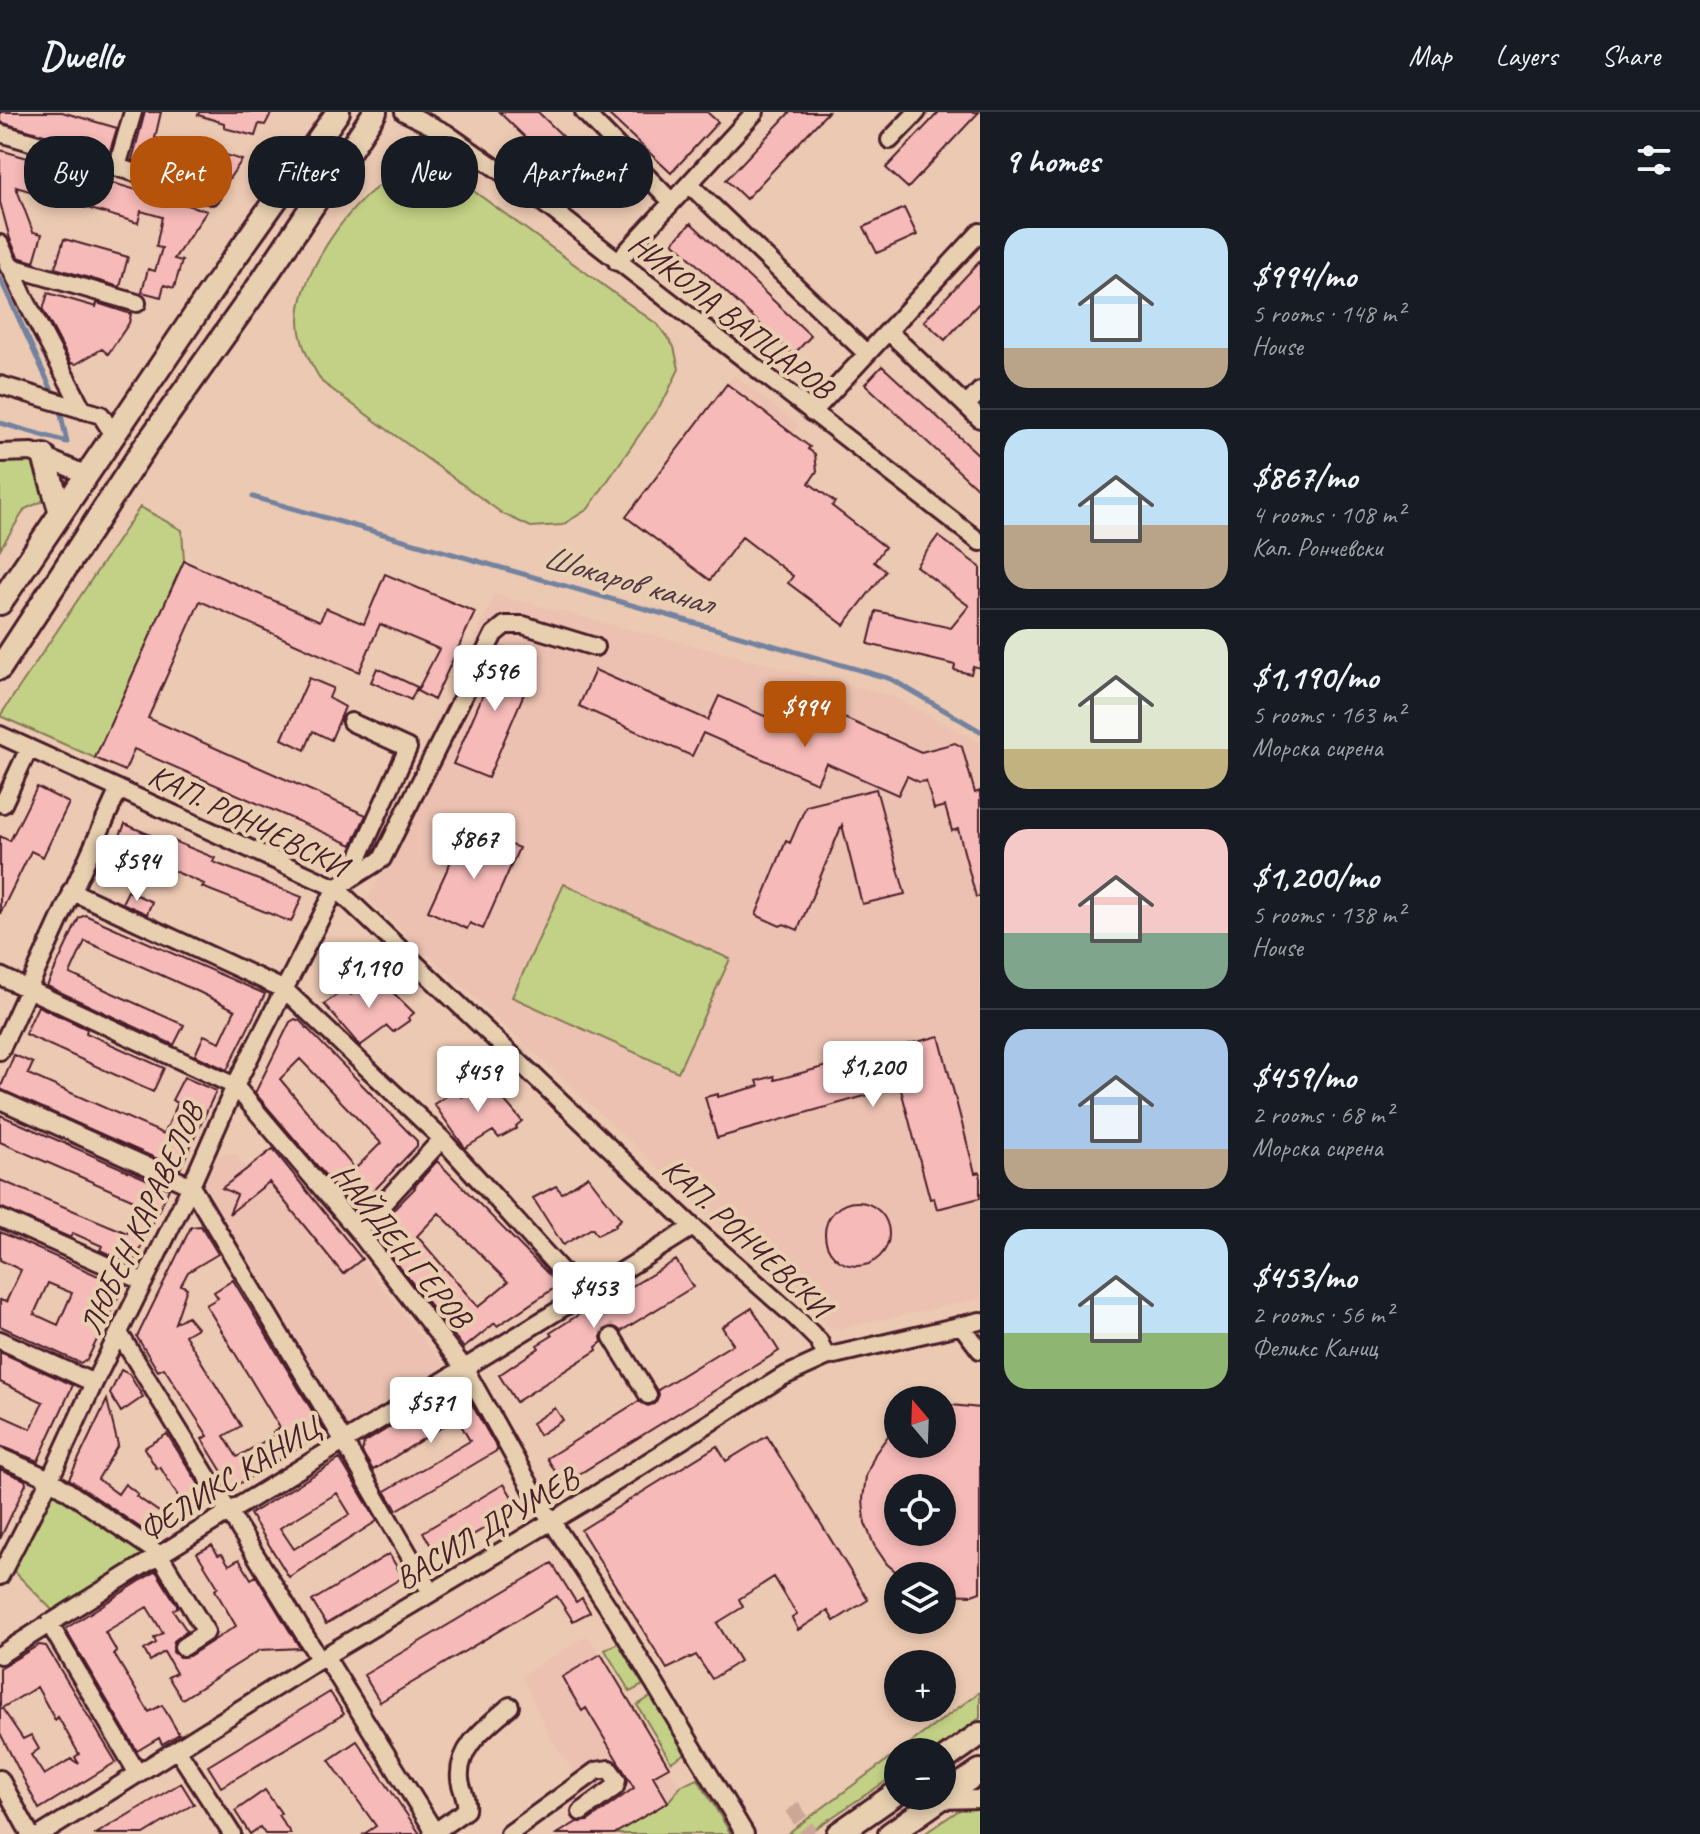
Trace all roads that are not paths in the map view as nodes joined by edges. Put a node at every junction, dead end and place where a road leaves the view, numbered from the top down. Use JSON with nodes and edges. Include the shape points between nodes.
{"nodes":[{"id":1,"x":133,"y":112,"type":"edge"},
{"id":2,"x":338,"y":112,"type":"edge"},
{"id":3,"x":375,"y":112,"type":"edge"},
{"id":4,"x":404,"y":112,"type":"edge"},
{"id":5,"x":584,"y":112,"type":"edge"},
{"id":6,"x":755,"y":112,"type":"edge"},
{"id":7,"x":917,"y":112,"type":"edge"},
{"id":8,"x":0,"y":133,"type":"edge"},
{"id":9,"x":890,"y":140,"type":"dead end"},
{"id":10,"x":117,"y":167,"type":"junction"},
{"id":11,"x":130,"y":171,"type":"edge"},
{"id":12,"x":689,"y":184,"type":"junction"},
{"id":13,"x":672,"y":202,"type":"junction"},
{"id":14,"x":980,"y":232,"type":"edge"},
{"id":15,"x":0,"y":244,"type":"edge"},
{"id":16,"x":617,"y":262,"type":"junction"},
{"id":17,"x":8,"y":266,"type":"junction"},
{"id":18,"x":137,"y":303,"type":"dead end"},
{"id":19,"x":888,"y":331,"type":"junction"},
{"id":20,"x":867,"y":354,"type":"junction"},
{"id":21,"x":0,"y":385,"type":"edge"},
{"id":22,"x":980,"y":391,"type":"edge"},
{"id":23,"x":966,"y":406,"type":"junction"},
{"id":24,"x":77,"y":408,"type":"junction"},
{"id":25,"x":812,"y":413,"type":"junction"},
{"id":26,"x":980,"y":419,"type":"edge"},
{"id":27,"x":113,"y":434,"type":"junction"},
{"id":28,"x":0,"y":453,"type":"edge"},
{"id":29,"x":44,"y":456,"type":"junction"},
{"id":30,"x":87,"y":475,"type":"junction"},
{"id":31,"x":124,"y":479,"type":"junction"},
{"id":32,"x":61,"y":513,"type":"junction"},
{"id":33,"x":980,"y":542,"type":"edge"},
{"id":34,"x":0,"y":603,"type":"edge"},
{"id":35,"x":595,"y":647,"type":"dead end"},
{"id":36,"x":0,"y":668,"type":"edge"},
{"id":37,"x":351,"y":722,"type":"dead end"},
{"id":38,"x":0,"y":735,"type":"edge"},
{"id":39,"x":29,"y":748,"type":"junction"},
{"id":40,"x":119,"y":789,"type":"junction"},
{"id":41,"x":3,"y":804,"type":"dead end"},
{"id":42,"x":342,"y":885,"type":"junction"},
{"id":43,"x":71,"y":891,"type":"junction"},
{"id":44,"x":0,"y":976,"type":"edge"},
{"id":45,"x":28,"y":989,"type":"junction"},
{"id":46,"x":285,"y":990,"type":"junction"},
{"id":47,"x":0,"y":1051,"type":"edge"},
{"id":48,"x":235,"y":1086,"type":"junction"},
{"id":49,"x":0,"y":1100,"type":"edge"},
{"id":50,"x":442,"y":1139,"type":"junction"},
{"id":51,"x":191,"y":1186,"type":"junction"},
{"id":52,"x":0,"y":1218,"type":"edge"},
{"id":53,"x":693,"y":1227,"type":"junction"},
{"id":54,"x":358,"y":1231,"type":"junction"},
{"id":55,"x":144,"y":1282,"type":"junction"},
{"id":56,"x":589,"y":1300,"type":"junction"},
{"id":57,"x":980,"y":1321,"type":"edge"},
{"id":58,"x":961,"y":1325,"type":"junction"},
{"id":59,"x":119,"y":1333,"type":"junction"},
{"id":60,"x":612,"y":1337,"type":"tunnel mouth"},
{"id":61,"x":0,"y":1340,"type":"edge"},
{"id":62,"x":980,"y":1350,"type":"edge"},
{"id":63,"x":826,"y":1357,"type":"junction"},
{"id":64,"x":465,"y":1369,"type":"junction"},
{"id":65,"x":94,"y":1383,"type":"junction"},
{"id":66,"x":648,"y":1395,"type":"dead end"},
{"id":67,"x":343,"y":1440,"type":"junction"},
{"id":68,"x":0,"y":1457,"type":"edge"},
{"id":69,"x":50,"y":1479,"type":"junction"},
{"id":70,"x":229,"y":1510,"type":"junction"},
{"id":71,"x":551,"y":1522,"type":"junction"},
{"id":72,"x":159,"y":1554,"type":"junction"},
{"id":73,"x":0,"y":1575,"type":"edge"},
{"id":74,"x":431,"y":1593,"type":"junction"},
{"id":75,"x":49,"y":1623,"type":"junction"},
{"id":76,"x":183,"y":1647,"type":"dead end"},
{"id":77,"x":0,"y":1655,"type":"edge"},
{"id":78,"x":322,"y":1658,"type":"junction"},
{"id":79,"x":510,"y":1706,"type":"dead end"},
{"id":80,"x":980,"y":1734,"type":"edge"},
{"id":81,"x":177,"y":1749,"type":"junction"},
{"id":82,"x":956,"y":1751,"type":"edge"},
{"id":83,"x":980,"y":1771,"type":"edge"},
{"id":84,"x":138,"y":1774,"type":"junction"},
{"id":85,"x":0,"y":1779,"type":"edge"},
{"id":86,"x":956,"y":1788,"type":"edge"},
{"id":87,"x":980,"y":1799,"type":"edge"},
{"id":88,"x":956,"y":1800,"type":"edge"},
{"id":89,"x":884,"y":1802,"type":"edge"},
{"id":90,"x":924,"y":1810,"type":"edge"},
{"id":91,"x":581,"y":1812,"type":"dead end"},
{"id":92,"x":51,"y":1832,"type":"edge"},
{"id":93,"x":434,"y":1833,"type":"edge"},
{"id":94,"x":30,"y":1834,"type":"edge"},
{"id":95,"x":232,"y":1834,"type":"edge"},
{"id":96,"x":509,"y":1834,"type":"edge"},
{"id":97,"x":745,"y":1834,"type":"edge"},
{"id":98,"x":836,"y":1834,"type":"edge"},
{"id":99,"x":890,"y":1834,"type":"edge"}],
"edges":[{"from":1,"to":10,"type":"street"},
{"from":2,"to":27,"type":"main road"},
{"from":3,"to":31,"type":"main road"},
{"from":4,"to":16,"type":"street","name":"НИКОЛА ВАПЦАРОВ","via":[[446,133]]},
{"from":5,"to":13,"type":"street"},
{"from":6,"to":12,"type":"street"},
{"from":7,"to":9,"type":"street"},
{"from":8,"to":10,"type":"street"},
{"from":10,"to":11,"type":"street"},
{"from":12,"to":13,"type":"street"},
{"from":12,"to":20,"type":"street"},
{"from":13,"to":16,"type":"street"},
{"from":14,"to":19,"type":"street"},
{"from":15,"to":17,"type":"street"},
{"from":16,"to":25,"type":"street","name":"НИКОЛА ВАПЦАРОВ"},
{"from":17,"to":18,"type":"street"},
{"from":17,"to":24,"type":"street"},
{"from":19,"to":20,"type":"street"},
{"from":19,"to":23,"type":"street"},
{"from":20,"to":25,"type":"street"},
{"from":21,"to":24,"type":"street"},
{"from":22,"to":23,"type":"street"},
{"from":23,"to":26,"type":"street"},
{"from":24,"to":27,"type":"street","via":[[101,415]]},
{"from":25,"to":33,"type":"street","name":"НИКОЛА ВАПЦАРОВ"},
{"from":27,"to":30,"type":"main road"},
{"from":27,"to":31,"type":"main road"},
{"from":28,"to":29,"type":"street"},
{"from":29,"to":30,"type":"street"},
{"from":29,"to":32,"type":"main road"},
{"from":30,"to":31,"type":"main road"},
{"from":30,"to":32,"type":"main road"},
{"from":31,"to":36,"type":"main road"},
{"from":32,"to":34,"type":"main road"},
{"from":35,"to":42,"type":"street","via":[[523,625],[505,625],[494,634],[382,859]]},
{"from":37,"to":42,"type":"street","name":"ЛЮБЕН КАРАВЕЛОВ","via":[[408,748]]},
{"from":38,"to":39,"type":"street","name":"КАП. РОНЧЕВСКИ"},
{"from":39,"to":40,"type":"street","name":"КАП. РОНЧЕВСКИ"},
{"from":39,"to":41,"type":"street"},
{"from":40,"to":42,"type":"street","name":"КАП. РОНЧЕВСКИ"},
{"from":40,"to":43,"type":"street"},
{"from":42,"to":46,"type":"street","name":"ЛЮБЕН КАРАВЕЛОВ"},
{"from":42,"to":53,"type":"street","name":"КАП. РОНЧЕВСКИ"},
{"from":43,"to":45,"type":"street"},
{"from":43,"to":46,"type":"street"},
{"from":44,"to":45,"type":"street","name":"НАЙДЕН ГЕРОВ"},
{"from":45,"to":47,"type":"street"},
{"from":45,"to":48,"type":"street","name":"НАЙДЕН ГЕРОВ"},
{"from":46,"to":48,"type":"street","name":"ЛЮБЕН КАРАВЕЛОВ"},
{"from":46,"to":50,"type":"street"},
{"from":48,"to":51,"type":"street","name":"ЛЮБЕН КАРАВЕЛОВ"},
{"from":48,"to":54,"type":"street","name":"НАЙДЕН ГЕРОВ"},
{"from":49,"to":51,"type":"street"},
{"from":50,"to":54,"type":"street"},
{"from":50,"to":56,"type":"street"},
{"from":51,"to":55,"type":"street","name":"ЛЮБЕН КАРАВЕЛОВ"},
{"from":51,"to":67,"type":"street"},
{"from":52,"to":55,"type":"street"},
{"from":53,"to":56,"type":"street","name":"ФЕЛИКС КАНИЦ"},
{"from":53,"to":63,"type":"street","name":"КАП. РОНЧЕВСКИ","via":[[796,1318],[819,1341]]},
{"from":54,"to":64,"type":"street","name":"НАЙДЕН ГЕРОВ"},
{"from":55,"to":59,"type":"street","name":"ЛЮБЕН КАРАВЕЛОВ"},
{"from":56,"to":64,"type":"street","name":"ФЕЛИКС КАНИЦ"},
{"from":57,"to":58,"type":"street","name":"ВАСИЛ ДРУМЕВ"},
{"from":58,"to":62,"type":"street"},
{"from":58,"to":63,"type":"street","name":"ВАСИЛ ДРУМЕВ"},
{"from":59,"to":65,"type":"street","name":"ЛЮБЕН КАРАВЕЛОВ"},
{"from":59,"to":70,"type":"street"},
{"from":60,"to":66,"type":"street"},
{"from":61,"to":65,"type":"street"},
{"from":63,"to":71,"type":"street","name":"ВАСИЛ ДРУМЕВ","via":[[782,1377]]},
{"from":64,"to":67,"type":"street","name":"ФЕЛИКС КАНИЦ"},
{"from":64,"to":71,"type":"street","name":"НАЙДЕН ГЕРОВ"},
{"from":65,"to":69,"type":"street","name":"ЛЮБЕН КАРАВЕЛОВ"},
{"from":67,"to":70,"type":"street","name":"ФЕЛИКС КАНИЦ"},
{"from":67,"to":74,"type":"street"},
{"from":68,"to":69,"type":"street"},
{"from":69,"to":72,"type":"street"},
{"from":69,"to":73,"type":"street","name":"ЛЮБЕН КАРАВЕЛОВ"},
{"from":70,"to":72,"type":"street","name":"ФЕЛИКС КАНИЦ"},
{"from":70,"to":78,"type":"street"},
{"from":71,"to":74,"type":"street","name":"ВАСИЛ ДРУМЕВ"},
{"from":71,"to":97,"type":"street","name":"НАЙДЕН ГЕРОВ"},
{"from":72,"to":75,"type":"street","name":"ФЕЛИКС КАНИЦ"},
{"from":72,"to":76,"type":"street","via":[[206,1632]]},
{"from":74,"to":78,"type":"street","name":"ВАСИЛ ДРУМЕВ"},
{"from":75,"to":77,"type":"street","name":"ФЕЛИКС КАНИЦ"},
{"from":75,"to":84,"type":"street"},
{"from":78,"to":81,"type":"street","name":"ВАСИЛ ДРУМЕВ"},
{"from":78,"to":93,"type":"street"},
{"from":79,"to":93,"type":"street","via":[[468,1747],[460,1781],[466,1810]]},
{"from":80,"to":82,"type":"main road"},
{"from":81,"to":84,"type":"street","name":"ВАСИЛ ДРУМЕВ"},
{"from":81,"to":95,"type":"street"},
{"from":83,"to":86,"type":"main road"},
{"from":84,"to":92,"type":"street","name":"ВАСИЛ ДРУМЕВ"},
{"from":85,"to":94,"type":"street"},
{"from":87,"to":88,"type":"street"},
{"from":89,"to":98,"type":"main road"},
{"from":90,"to":99,"type":"main road"},
{"from":91,"to":96,"type":"street","via":[[615,1787],[617,1780],[609,1769],[596,1771]]}]}
